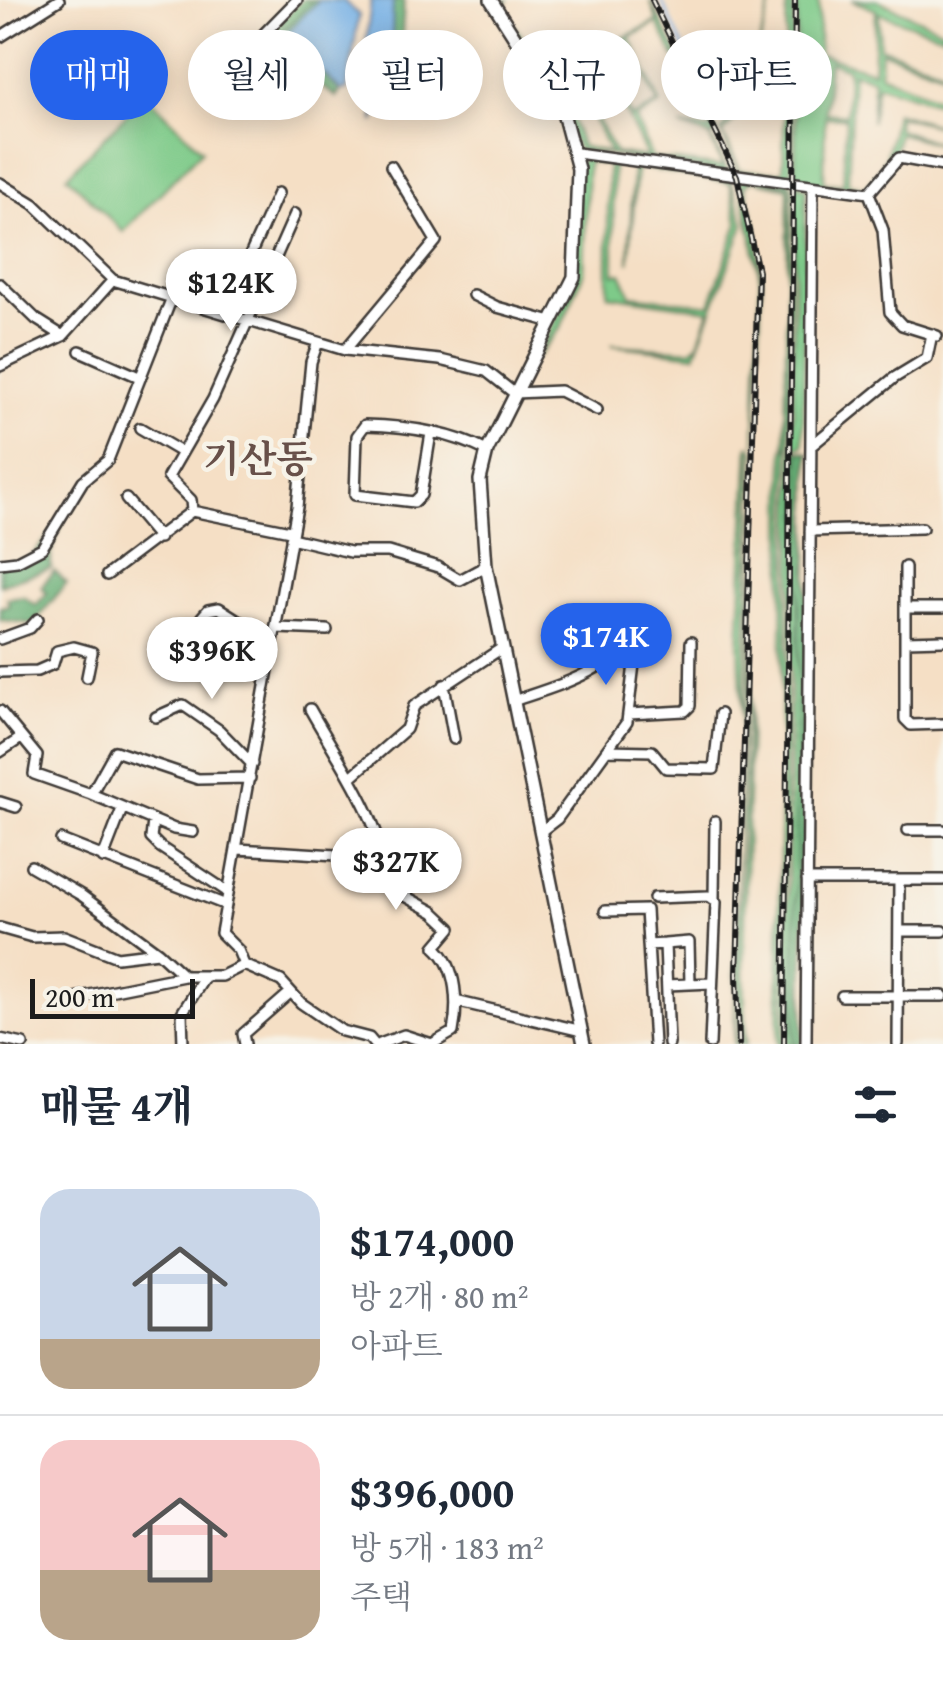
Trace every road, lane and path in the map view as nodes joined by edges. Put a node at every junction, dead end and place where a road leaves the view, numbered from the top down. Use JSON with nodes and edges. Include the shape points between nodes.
{"nodes":[{"id":1,"x":59,"y":0,"type":"edge"},
{"id":2,"x":297,"y":0,"type":"edge"},
{"id":3,"x":491,"y":0,"type":"edge"},
{"id":4,"x":268,"y":30,"type":"edge"},
{"id":5,"x":0,"y":37,"type":"edge"},
{"id":6,"x":577,"y":153,"type":"junction"},
{"id":7,"x":391,"y":166,"type":"dead end"},
{"id":8,"x":943,"y":166,"type":"edge"},
{"id":9,"x":0,"y":183,"type":"edge"},
{"id":10,"x":813,"y":186,"type":"junction"},
{"id":11,"x":869,"y":193,"type":"junction"},
{"id":12,"x":278,"y":194,"type":"dead end"},
{"id":13,"x":295,"y":214,"type":"dead end"},
{"id":14,"x":113,"y":280,"type":"junction"},
{"id":15,"x":0,"y":284,"type":"edge"},
{"id":16,"x":473,"y":295,"type":"dead end"},
{"id":17,"x":171,"y":300,"type":"junction"},
{"id":18,"x":218,"y":311,"type":"junction"},
{"id":19,"x":251,"y":319,"type":"junction"},
{"id":20,"x":552,"y":322,"type":"junction"},
{"id":21,"x":64,"y":336,"type":"junction"},
{"id":22,"x":318,"y":342,"type":"junction"},
{"id":23,"x":345,"y":350,"type":"junction"},
{"id":24,"x":80,"y":351,"type":"dead end"},
{"id":25,"x":0,"y":366,"type":"edge"},
{"id":26,"x":139,"y":377,"type":"junction"},
{"id":27,"x":514,"y":392,"type":"junction"},
{"id":28,"x":597,"y":410,"type":"dead end"},
{"id":29,"x":140,"y":428,"type":"dead end"},
{"id":30,"x":432,"y":432,"type":"junction"},
{"id":31,"x":811,"y":446,"type":"junction"},
{"id":32,"x":487,"y":450,"type":"junction"},
{"id":33,"x":181,"y":452,"type":"junction"},
{"id":34,"x":126,"y":500,"type":"dead end"},
{"id":35,"x":192,"y":512,"type":"junction"},
{"id":36,"x":922,"y":528,"type":"dead end"},
{"id":37,"x":810,"y":530,"type":"junction"},
{"id":38,"x":290,"y":534,"type":"junction"},
{"id":39,"x":160,"y":538,"type":"junction"},
{"id":40,"x":0,"y":563,"type":"edge"},
{"id":41,"x":486,"y":566,"type":"junction"},
{"id":42,"x":905,"y":567,"type":"dead end"},
{"id":43,"x":107,"y":575,"type":"dead end"},
{"id":44,"x":905,"y":608,"type":"junction"},
{"id":45,"x":943,"y":608,"type":"edge"},
{"id":46,"x":647,"y":612,"type":"dead end"},
{"id":47,"x":201,"y":618,"type":"dead end"},
{"id":48,"x":38,"y":620,"type":"dead end"},
{"id":49,"x":277,"y":628,"type":"junction"},
{"id":50,"x":327,"y":630,"type":"dead end"},
{"id":51,"x":638,"y":631,"type":"junction"},
{"id":52,"x":0,"y":638,"type":"edge"},
{"id":53,"x":906,"y":640,"type":"junction"},
{"id":54,"x":943,"y":640,"type":"edge"},
{"id":55,"x":274,"y":642,"type":"junction"},
{"id":56,"x":690,"y":642,"type":"dead end"},
{"id":57,"x":502,"y":648,"type":"junction"},
{"id":58,"x":0,"y":672,"type":"edge"},
{"id":59,"x":87,"y":676,"type":"dead end"},
{"id":60,"x":444,"y":686,"type":"junction"},
{"id":61,"x":514,"y":701,"type":"junction"},
{"id":62,"x":310,"y":708,"type":"dead end"},
{"id":63,"x":0,"y":711,"type":"edge"},
{"id":64,"x":629,"y":714,"type":"junction"},
{"id":65,"x":720,"y":714,"type":"dead end"},
{"id":66,"x":156,"y":717,"type":"dead end"},
{"id":67,"x":943,"y":724,"type":"edge"},
{"id":68,"x":21,"y":738,"type":"junction"},
{"id":69,"x":454,"y":739,"type":"dead end"},
{"id":70,"x":607,"y":750,"type":"junction"},
{"id":71,"x":0,"y":752,"type":"edge"},
{"id":72,"x":252,"y":764,"type":"junction"},
{"id":73,"x":352,"y":777,"type":"junction"},
{"id":74,"x":250,"y":778,"type":"junction"},
{"id":75,"x":92,"y":794,"type":"junction"},
{"id":76,"x":0,"y":802,"type":"edge"},
{"id":77,"x":16,"y":806,"type":"dead end"},
{"id":78,"x":122,"y":808,"type":"junction"},
{"id":79,"x":153,"y":821,"type":"junction"},
{"id":80,"x":715,"y":822,"type":"dead end"},
{"id":81,"x":908,"y":830,"type":"dead end"},
{"id":82,"x":943,"y":830,"type":"edge"},
{"id":83,"x":193,"y":832,"type":"dead end"},
{"id":84,"x":540,"y":832,"type":"junction"},
{"id":85,"x":61,"y":840,"type":"dead end"},
{"id":86,"x":238,"y":849,"type":"junction"},
{"id":87,"x":381,"y":851,"type":"junction"},
{"id":88,"x":104,"y":858,"type":"junction"},
{"id":89,"x":31,"y":866,"type":"dead end"},
{"id":90,"x":807,"y":880,"type":"junction"},
{"id":91,"x":899,"y":880,"type":"junction"},
{"id":92,"x":943,"y":880,"type":"edge"},
{"id":93,"x":228,"y":892,"type":"junction"},
{"id":94,"x":654,"y":898,"type":"dead end"},
{"id":95,"x":714,"y":898,"type":"junction"},
{"id":96,"x":226,"y":905,"type":"junction"},
{"id":97,"x":605,"y":911,"type":"dead end"},
{"id":98,"x":0,"y":928,"type":"edge"},
{"id":99,"x":899,"y":931,"type":"junction"},
{"id":100,"x":943,"y":931,"type":"edge"},
{"id":101,"x":666,"y":944,"type":"junction"},
{"id":102,"x":648,"y":945,"type":"junction"},
{"id":103,"x":158,"y":952,"type":"junction"},
{"id":104,"x":244,"y":965,"type":"junction"},
{"id":105,"x":184,"y":976,"type":"junction"},
{"id":106,"x":204,"y":978,"type":"junction"},
{"id":107,"x":712,"y":982,"type":"junction"},
{"id":108,"x":690,"y":984,"type":"junction"},
{"id":109,"x":667,"y":985,"type":"junction"},
{"id":110,"x":291,"y":992,"type":"junction"},
{"id":111,"x":842,"y":996,"type":"dead end"},
{"id":112,"x":899,"y":996,"type":"junction"},
{"id":113,"x":943,"y":996,"type":"edge"},
{"id":114,"x":64,"y":1000,"type":"dead end"},
{"id":115,"x":458,"y":1002,"type":"junction"},
{"id":116,"x":583,"y":1037,"type":"edge"},
{"id":117,"x":0,"y":1038,"type":"edge"},
{"id":118,"x":22,"y":1044,"type":"edge"},
{"id":119,"x":183,"y":1044,"type":"edge"},
{"id":120,"x":244,"y":1044,"type":"edge"},
{"id":121,"x":377,"y":1044,"type":"edge"},
{"id":122,"x":432,"y":1044,"type":"edge"},
{"id":123,"x":654,"y":1044,"type":"edge"},
{"id":124,"x":670,"y":1044,"type":"edge"},
{"id":125,"x":710,"y":1044,"type":"edge"},
{"id":126,"x":806,"y":1044,"type":"edge"},
{"id":127,"x":898,"y":1044,"type":"edge"}],
"edges":[{"from":1,"to":5,"type":"street"},
{"from":2,"to":4,"type":"street"},
{"from":3,"to":6,"type":"main road","via":[[563,113]]},
{"from":6,"to":10,"type":"street"},
{"from":6,"to":20,"type":"main road","via":[[574,277]]},
{"from":7,"to":23,"type":"street","via":[[436,241]]},
{"from":8,"to":11,"type":"street","via":[[899,158]]},
{"from":9,"to":14,"type":"street","via":[[34,204]]},
{"from":10,"to":11,"type":"street"},
{"from":10,"to":31,"type":"street"},
{"from":11,"to":31,"type":"street","via":[[883,230],[890,312],[902,325],[935,335],[927,358]]},
{"from":12,"to":18,"type":"street"},
{"from":13,"to":19,"type":"street"},
{"from":14,"to":17,"type":"street"},
{"from":14,"to":21,"type":"street"},
{"from":15,"to":21,"type":"street"},
{"from":16,"to":20,"type":"street"},
{"from":17,"to":18,"type":"street"},
{"from":17,"to":26,"type":"street"},
{"from":18,"to":19,"type":"street"},
{"from":19,"to":22,"type":"street"},
{"from":19,"to":33,"type":"street"},
{"from":20,"to":27,"type":"main road"},
{"from":21,"to":25,"type":"street"},
{"from":22,"to":23,"type":"street"},
{"from":22,"to":38,"type":"street"},
{"from":23,"to":27,"type":"street","via":[[486,371]]},
{"from":24,"to":26,"type":"street"},
{"from":26,"to":40,"type":"street","via":[[108,460],[83,481],[42,548]]},
{"from":27,"to":28,"type":"street","via":[[560,391]]},
{"from":27,"to":32,"type":"main road"},
{"from":29,"to":33,"type":"street"},
{"from":30,"to":30,"type":"street","via":[[418,499],[356,496],[359,428]]},
{"from":30,"to":32,"type":"street"},
{"from":31,"to":37,"type":"street"},
{"from":32,"to":41,"type":"main road","via":[[480,480]]},
{"from":33,"to":35,"type":"street","via":[[168,477],[191,500]]},
{"from":34,"to":39,"type":"street"},
{"from":35,"to":38,"type":"street"},
{"from":35,"to":39,"type":"street"},
{"from":36,"to":37,"type":"street"},
{"from":37,"to":90,"type":"street"},
{"from":38,"to":41,"type":"street","via":[[350,552],[388,552],[460,580]]},
{"from":38,"to":49,"type":"street"},
{"from":39,"to":43,"type":"street"},
{"from":41,"to":57,"type":"main road"},
{"from":42,"to":44,"type":"street"},
{"from":44,"to":45,"type":"street"},
{"from":44,"to":53,"type":"street"},
{"from":46,"to":51,"type":"street"},
{"from":47,"to":55,"type":"street","via":[[220,608]]},
{"from":48,"to":52,"type":"street"},
{"from":49,"to":50,"type":"street"},
{"from":49,"to":55,"type":"street"},
{"from":51,"to":61,"type":"street","via":[[598,670]]},
{"from":51,"to":64,"type":"street"},
{"from":53,"to":54,"type":"street"},
{"from":53,"to":67,"type":"street","via":[[906,719],[911,725]]},
{"from":55,"to":72,"type":"street"},
{"from":56,"to":64,"type":"street","via":[[690,706]]},
{"from":57,"to":60,"type":"street"},
{"from":57,"to":61,"type":"main road"},
{"from":58,"to":59,"type":"street","via":[[37,672],[53,664],[58,651],[74,647],[92,652]]},
{"from":60,"to":69,"type":"street"},
{"from":60,"to":73,"type":"street","via":[[414,706],[406,729]]},
{"from":61,"to":84,"type":"main road"},
{"from":62,"to":73,"type":"street"},
{"from":63,"to":68,"type":"street"},
{"from":64,"to":70,"type":"street"},
{"from":65,"to":70,"type":"street","via":[[714,769],[666,768],[652,751]]},
{"from":66,"to":72,"type":"street","via":[[183,705]]},
{"from":68,"to":71,"type":"street"},
{"from":68,"to":75,"type":"street","via":[[37,756],[34,774]]},
{"from":70,"to":84,"type":"street"},
{"from":72,"to":74,"type":"street"},
{"from":73,"to":87,"type":"street"},
{"from":74,"to":75,"type":"street","via":[[198,779],[115,751]]},
{"from":74,"to":86,"type":"street"},
{"from":75,"to":78,"type":"street"},
{"from":76,"to":77,"type":"street"},
{"from":78,"to":79,"type":"street"},
{"from":78,"to":88,"type":"street"},
{"from":79,"to":83,"type":"street"},
{"from":79,"to":93,"type":"street","via":[[151,838],[160,847]]},
{"from":80,"to":95,"type":"street"},
{"from":81,"to":82,"type":"street"},
{"from":84,"to":116,"type":"main road"},
{"from":85,"to":88,"type":"street"},
{"from":86,"to":87,"type":"street","via":[[369,857]]},
{"from":86,"to":93,"type":"street"},
{"from":87,"to":115,"type":"street","via":[[388,887],[452,928],[436,946]]},
{"from":88,"to":96,"type":"street"},
{"from":89,"to":103,"type":"street"},
{"from":90,"to":91,"type":"street"},
{"from":90,"to":126,"type":"street"},
{"from":91,"to":92,"type":"street"},
{"from":91,"to":99,"type":"street"},
{"from":93,"to":96,"type":"street"},
{"from":94,"to":95,"type":"street"},
{"from":95,"to":107,"type":"street"},
{"from":96,"to":104,"type":"street","via":[[221,934]]},
{"from":97,"to":102,"type":"street","via":[[646,910]]},
{"from":98,"to":103,"type":"street","via":[[32,938],[64,936],[117,958]]},
{"from":99,"to":100,"type":"street"},
{"from":99,"to":112,"type":"street"},
{"from":101,"to":102,"type":"street"},
{"from":101,"to":108,"type":"street","via":[[689,942]]},
{"from":101,"to":109,"type":"street"},
{"from":102,"to":123,"type":"street"},
{"from":103,"to":105,"type":"street"},
{"from":104,"to":106,"type":"street"},
{"from":104,"to":110,"type":"street","via":[[282,981]]},
{"from":105,"to":106,"type":"street"},
{"from":105,"to":114,"type":"street"},
{"from":106,"to":119,"type":"street","via":[[182,1012]]},
{"from":107,"to":108,"type":"street"},
{"from":107,"to":125,"type":"street"},
{"from":108,"to":109,"type":"street"},
{"from":109,"to":124,"type":"street"},
{"from":110,"to":120,"type":"street","via":[[243,1034]]},
{"from":110,"to":121,"type":"street","via":[[342,1031]]},
{"from":111,"to":112,"type":"street"},
{"from":112,"to":113,"type":"street"},
{"from":112,"to":127,"type":"street"},
{"from":115,"to":116,"type":"street"},
{"from":115,"to":122,"type":"street","via":[[453,1032]]},
{"from":117,"to":118,"type":"street"},
{"from":121,"to":122,"type":"street","via":[[404,1035]]}]}
